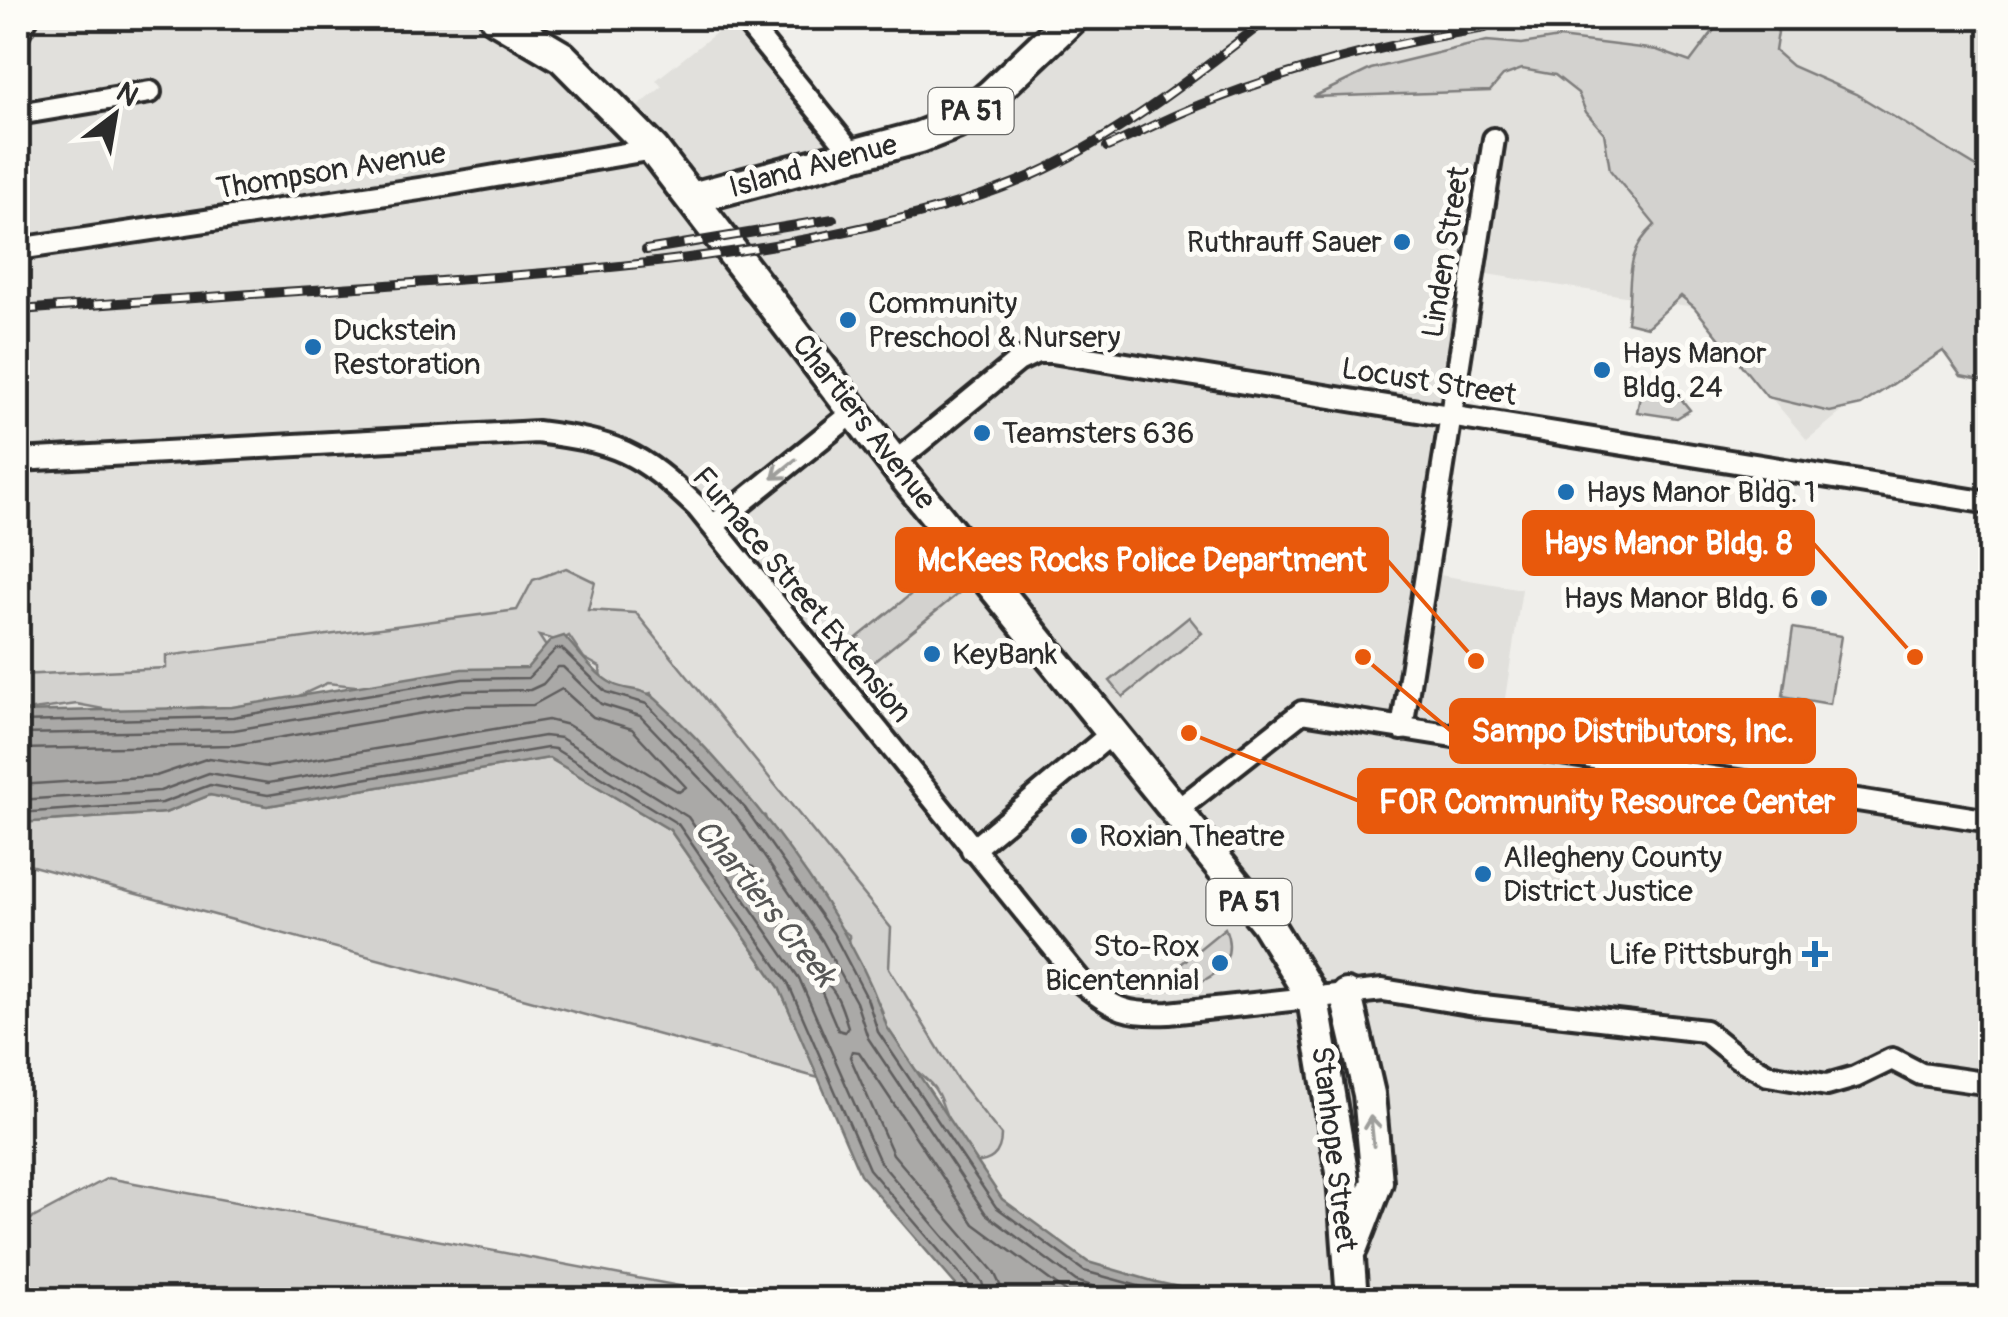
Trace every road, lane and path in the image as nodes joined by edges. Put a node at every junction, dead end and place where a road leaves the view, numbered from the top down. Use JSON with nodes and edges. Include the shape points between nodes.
{"nodes":[{"id":1,"x":27,"y":18,"type":"edge"},
{"id":2,"x":496,"y":18,"type":"edge"},
{"id":3,"x":744,"y":18,"type":"edge"},
{"id":4,"x":1064,"y":20,"type":"edge"},
{"id":5,"x":18,"y":34,"type":"edge"},
{"id":6,"x":150,"y":92,"type":"dead end"},
{"id":7,"x":18,"y":114,"type":"edge"},
{"id":8,"x":1494,"y":140,"type":"dead end"},
{"id":9,"x":653,"y":149,"type":"junction"},
{"id":10,"x":854,"y":155,"type":"junction"},
{"id":11,"x":692,"y":198,"type":"junction"},
{"id":12,"x":18,"y":249,"type":"edge"},
{"id":13,"x":854,"y":412,"type":"junction"},
{"id":14,"x":1451,"y":416,"type":"junction"},
{"id":15,"x":18,"y":460,"type":"edge"},
{"id":16,"x":894,"y":463,"type":"junction"},
{"id":17,"x":1990,"y":503,"type":"edge"},
{"id":18,"x":713,"y":526,"type":"junction"},
{"id":19,"x":1402,"y":729,"type":"junction"},
{"id":20,"x":1112,"y":733,"type":"junction"},
{"id":21,"x":1176,"y":812,"type":"junction"},
{"id":22,"x":1990,"y":822,"type":"edge"},
{"id":23,"x":972,"y":850,"type":"junction"},
{"id":24,"x":1346,"y":995,"type":"junction"},
{"id":25,"x":1312,"y":998,"type":"junction"},
{"id":26,"x":1990,"y":1084,"type":"edge"},
{"id":27,"x":1352,"y":1235,"type":"junction"},
{"id":28,"x":1352,"y":1300,"type":"edge"}],
"edges":[{"from":1,"to":5,"type":"street"},
{"from":2,"to":9,"type":"main road","name":"Chartiers Avenue","via":[[562,57]]},
{"from":3,"to":10,"type":"street"},
{"from":4,"to":10,"type":"main road","name":"Island Avenue","number":"PA 51","via":[[956,123]]},
{"from":6,"to":7,"type":"street"},
{"from":8,"to":14,"type":"street","name":"Linden Street"},
{"from":9,"to":11,"type":"main road","name":"Chartiers Avenue"},
{"from":9,"to":12,"type":"street","name":"Thompson Avenue"},
{"from":10,"to":11,"type":"main road","name":"Island Avenue","number":"PA 51"},
{"from":11,"to":13,"type":"main road","name":"Chartiers Avenue","number":"PA 51"},
{"from":13,"to":16,"type":"main road","name":"Chartiers Avenue","number":"PA 51"},
{"from":13,"to":18,"type":"street","one_way":true},
{"from":14,"to":16,"type":"street","name":"Locust Street","via":[[1037,352]]},
{"from":14,"to":17,"type":"street","name":"Locust Street"},
{"from":14,"to":19,"type":"street","name":"Linden Street"},
{"from":15,"to":18,"type":"street","name":"Furnace Street Extension","via":[[536,432],[592,439],[632,454]]},
{"from":16,"to":20,"type":"main road","name":"Chartiers Avenue","number":"PA 51"},
{"from":18,"to":23,"type":"street","name":"Furnace Street Extension"},
{"from":19,"to":21,"type":"street","via":[[1302,712]]},
{"from":19,"to":22,"type":"street"},
{"from":20,"to":21,"type":"main road","name":"Chartiers Avenue","number":"PA 51"},
{"from":20,"to":23,"type":"street"},
{"from":21,"to":25,"type":"main road","name":"Chartiers Avenue","number":"PA 51","via":[[1266,922]]},
{"from":23,"to":25,"type":"street","name":"Furnace Street Extension","via":[[1083,984],[1117,1008],[1170,1013]]},
{"from":24,"to":25,"type":"street","name":"Furnace Street Extension"},
{"from":24,"to":26,"type":"street","name":"Furnace Street Extension","via":[[1383,990],[1704,1031],[1768,1075],[1827,1085],[1892,1059],[1921,1074]]},
{"from":27,"to":24,"type":"main road","one_way":true,"via":[[1378,1182],[1369,1094]]},
{"from":25,"to":27,"type":"main road","name":"Stanhope Street","number":"PA 51"},
{"from":27,"to":28,"type":"main road","name":"Stanhope Street","number":"PA 51"}]}
